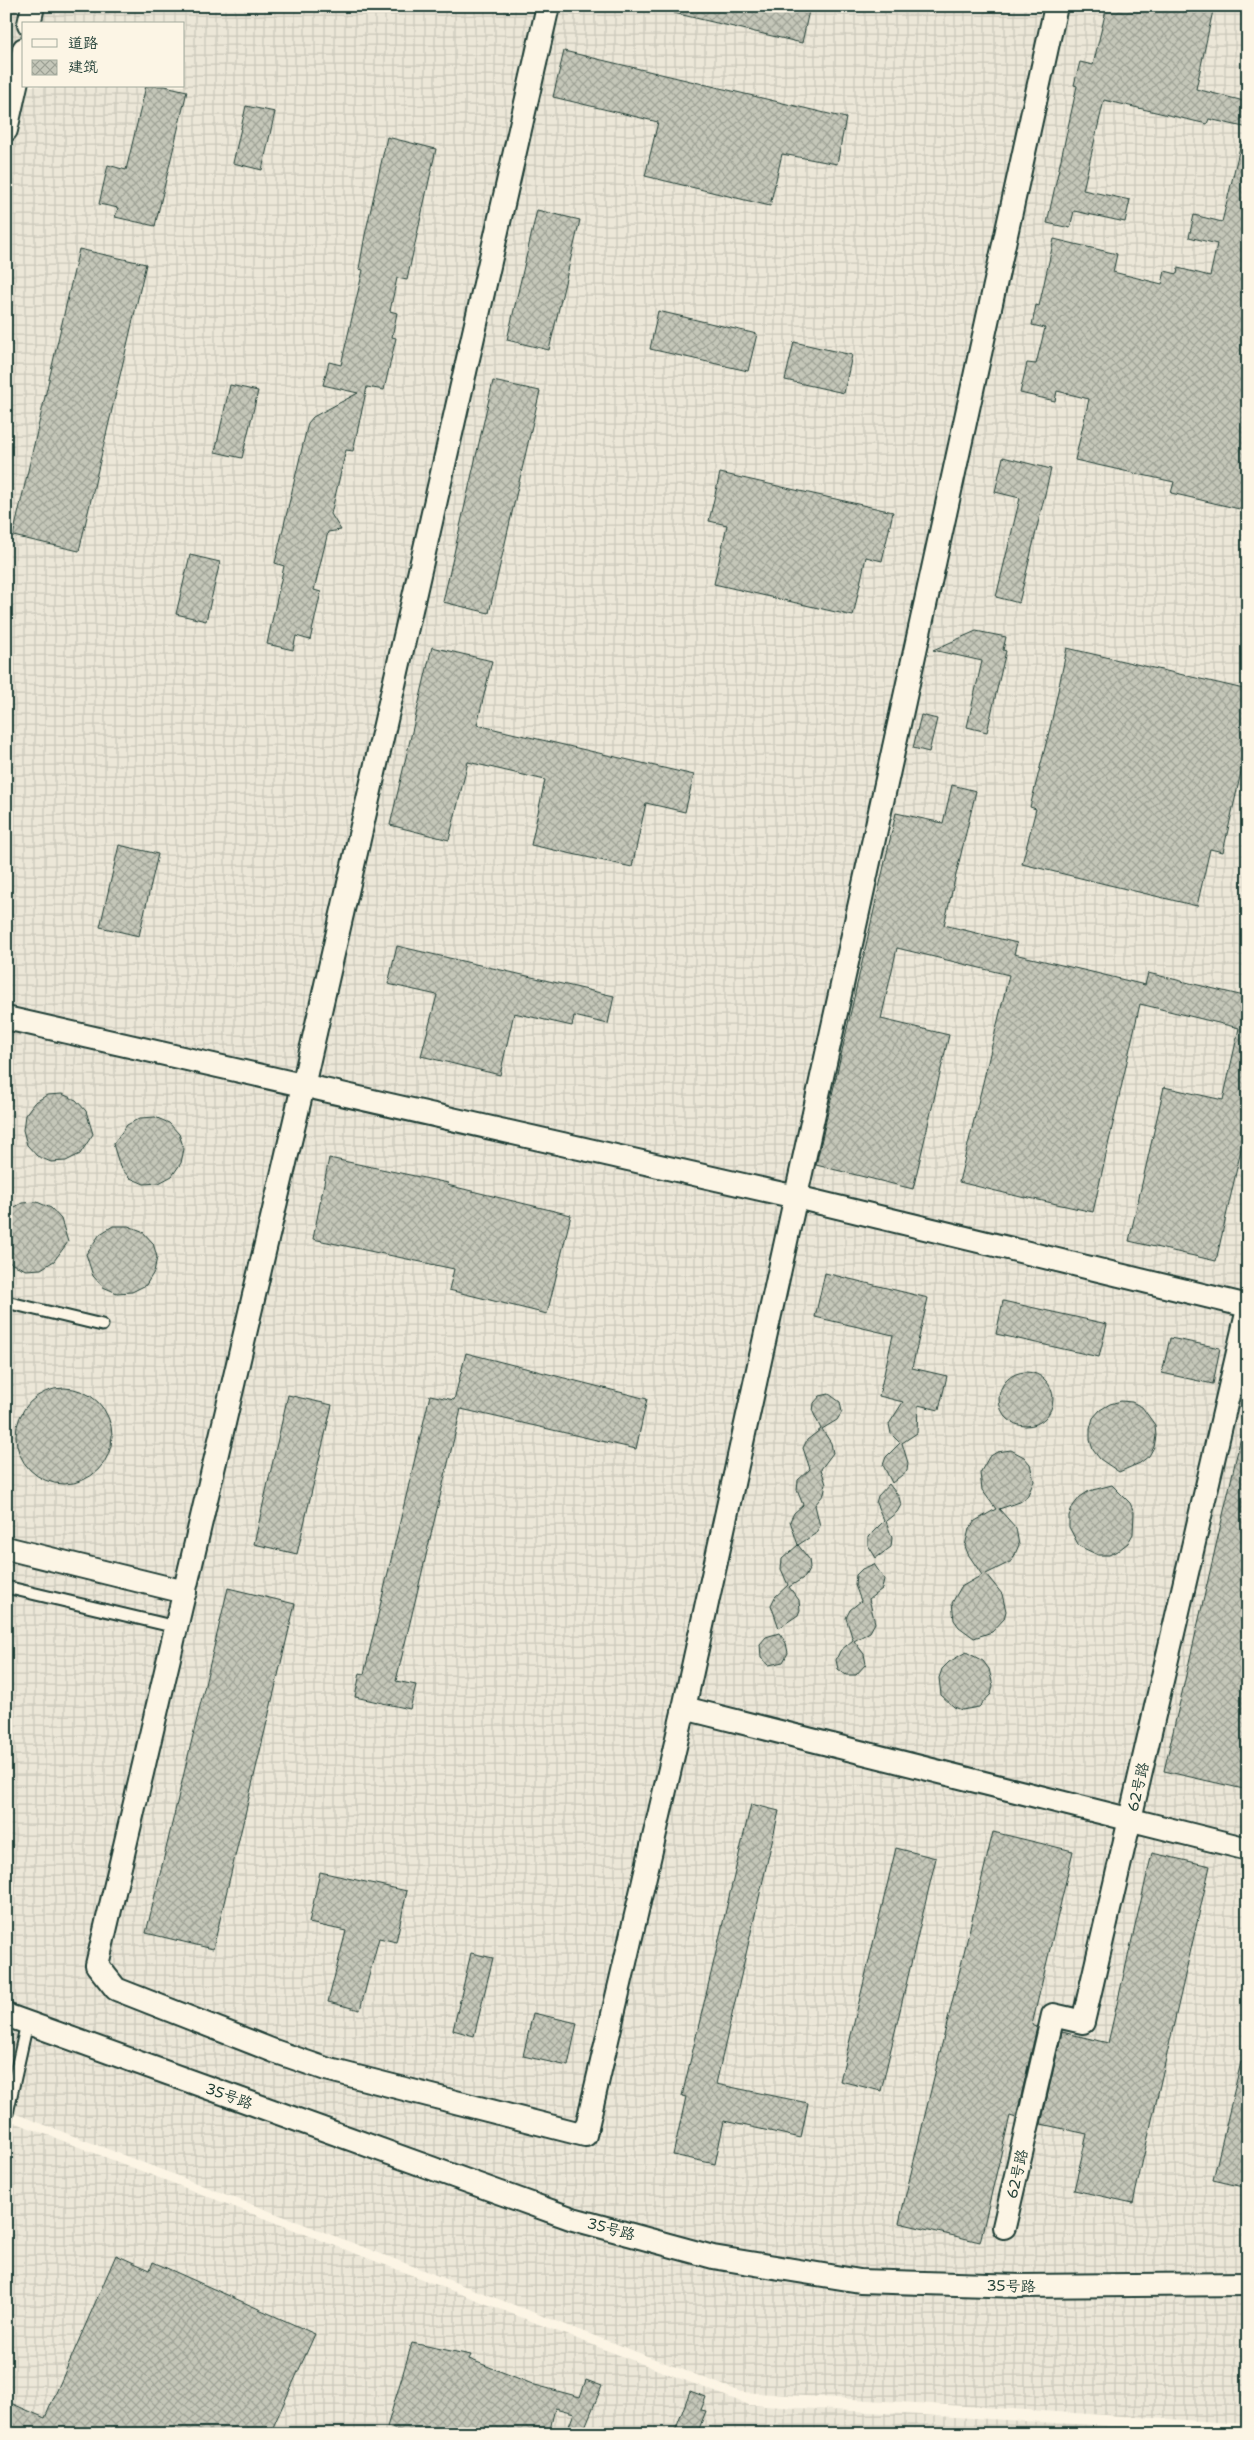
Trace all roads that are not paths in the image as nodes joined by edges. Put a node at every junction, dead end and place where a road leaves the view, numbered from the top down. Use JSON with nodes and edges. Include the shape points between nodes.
{"nodes":[{"id":1,"x":33,"y":6,"type":"edge"},
{"id":2,"x":548,"y":6,"type":"edge"},
{"id":3,"x":1056,"y":6,"type":"edge"},
{"id":4,"x":29,"y":22,"type":"edge"},
{"id":5,"x":22,"y":58,"type":"edge"},
{"id":6,"x":6,"y":130,"type":"edge"},
{"id":7,"x":6,"y":1018,"type":"edge"},
{"id":8,"x":303,"y":1086,"type":"junction"},
{"id":9,"x":796,"y":1197,"type":"junction"},
{"id":10,"x":6,"y":1302,"type":"edge"},
{"id":11,"x":1248,"y":1308,"type":"edge"},
{"id":12,"x":102,"y":1326,"type":"dead end"},
{"id":13,"x":6,"y":1548,"type":"edge"},
{"id":14,"x":6,"y":1587,"type":"edge"},
{"id":15,"x":185,"y":1592,"type":"junction"},
{"id":16,"x":176,"y":1627,"type":"junction"},
{"id":17,"x":684,"y":1708,"type":"junction"},
{"id":18,"x":1130,"y":1820,"type":"junction"},
{"id":19,"x":1248,"y":1849,"type":"edge"},
{"id":20,"x":6,"y":2015,"type":"edge"},
{"id":21,"x":27,"y":2023,"type":"junction"},
{"id":22,"x":6,"y":2118,"type":"edge"},
{"id":23,"x":1004,"y":2227,"type":"dead end"},
{"id":24,"x":1248,"y":2284,"type":"edge"}],
"edges":[{"from":1,"to":4,"type":"street"},
{"from":2,"to":8,"type":"street"},
{"from":3,"to":9,"type":"street"},
{"from":5,"to":6,"type":"street"},
{"from":7,"to":8,"type":"street"},
{"from":8,"to":9,"type":"street"},
{"from":8,"to":15,"type":"street"},
{"from":9,"to":11,"type":"street"},
{"from":9,"to":17,"type":"street"},
{"from":10,"to":12,"type":"lane"},
{"from":11,"to":18,"type":"street","name":"62号路"},
{"from":13,"to":15,"type":"street"},
{"from":14,"to":16,"type":"lane"},
{"from":15,"to":16,"type":"street"},
{"from":16,"to":17,"type":"street","via":[[97,1965],[116,1989],[326,2068],[585,2135]]},
{"from":17,"to":18,"type":"street"},
{"from":18,"to":19,"type":"street"},
{"from":18,"to":23,"type":"street","name":"62号路","via":[[1084,2022],[1053,2015]]},
{"from":20,"to":21,"type":"street","name":"35号路"},
{"from":21,"to":22,"type":"lane"},
{"from":21,"to":24,"type":"street","name":"35号路","via":[[574,2219],[714,2257],[860,2281],[1020,2286]]}]}
